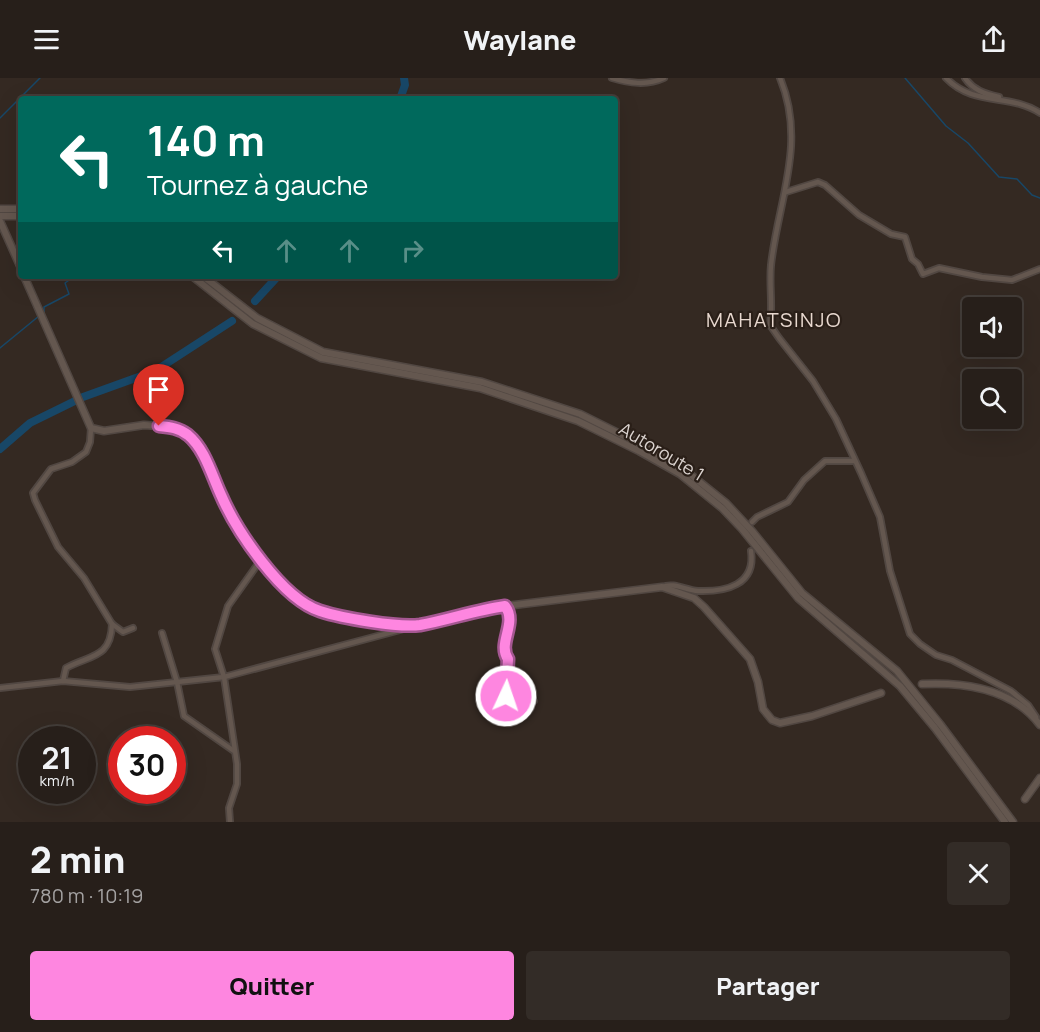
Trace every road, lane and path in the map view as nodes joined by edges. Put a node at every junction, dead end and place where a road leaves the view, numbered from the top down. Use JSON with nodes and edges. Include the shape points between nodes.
{"nodes":[{"id":1,"x":612,"y":78,"type":"edge"},
{"id":2,"x":664,"y":78,"type":"edge"},
{"id":3,"x":780,"y":78,"type":"edge"},
{"id":4,"x":946,"y":78,"type":"edge"},
{"id":5,"x":965,"y":78,"type":"edge"},
{"id":6,"x":1006,"y":101,"type":"junction"},
{"id":7,"x":1040,"y":113,"type":"edge"},
{"id":8,"x":786,"y":192,"type":"junction"},
{"id":9,"x":0,"y":209,"type":"edge"},
{"id":10,"x":18,"y":209,"type":"edge"},
{"id":11,"x":0,"y":216,"type":"edge"},
{"id":12,"x":18,"y":216,"type":"edge"},
{"id":13,"x":0,"y":221,"type":"edge"},
{"id":14,"x":18,"y":261,"type":"edge"},
{"id":15,"x":1040,"y":269,"type":"edge"},
{"id":16,"x":25,"y":279,"type":"edge"},
{"id":17,"x":196,"y":279,"type":"edge"},
{"id":18,"x":207,"y":279,"type":"edge"},
{"id":19,"x":91,"y":428,"type":"junction"},
{"id":20,"x":854,"y":461,"type":"junction"},
{"id":21,"x":752,"y":522,"type":"dead end"},
{"id":22,"x":751,"y":551,"type":"dead end"},
{"id":23,"x":260,"y":561,"type":"junction"},
{"id":24,"x":662,"y":587,"type":"junction"},
{"id":25,"x":505,"y":606,"type":"junction"},
{"id":26,"x":112,"y":624,"type":"junction"},
{"id":27,"x":417,"y":625,"type":"junction"},
{"id":28,"x":133,"y":628,"type":"dead end"},
{"id":29,"x":162,"y":633,"type":"dead end"},
{"id":30,"x":224,"y":677,"type":"junction"},
{"id":31,"x":63,"y":681,"type":"junction"},
{"id":32,"x":177,"y":682,"type":"junction"},
{"id":33,"x":922,"y":684,"type":"dead end"},
{"id":34,"x":0,"y":688,"type":"edge"},
{"id":35,"x":881,"y":693,"type":"dead end"},
{"id":36,"x":534,"y":701,"type":"dead end"},
{"id":37,"x":1039,"y":723,"type":"edge"},
{"id":38,"x":234,"y":752,"type":"junction"},
{"id":39,"x":1040,"y":778,"type":"edge"},
{"id":40,"x":1025,"y":799,"type":"dead end"},
{"id":41,"x":230,"y":822,"type":"edge"},
{"id":42,"x":1005,"y":822,"type":"edge"},
{"id":43,"x":1013,"y":822,"type":"edge"}],
"edges":[{"from":1,"to":2,"type":"street","via":[[634,83]]},
{"from":3,"to":8,"type":"street","via":[[791,134]]},
{"from":4,"to":6,"type":"street","via":[[975,96]]},
{"from":5,"to":6,"type":"street","via":[[970,86]]},
{"from":6,"to":7,"type":"street"},
{"from":8,"to":15,"type":"street","via":[[818,182],[825,185],[859,215],[891,234],[905,237],[912,259],[923,274],[939,268],[1012,280]]},
{"from":8,"to":20,"type":"street","via":[[771,265],[770,325],[813,381],[836,419]]},
{"from":9,"to":10,"type":"main road"},
{"from":11,"to":12,"type":"main road"},
{"from":13,"to":14,"type":"main road"},
{"from":16,"to":19,"type":"main road"},
{"from":17,"to":42,"type":"main road","name":"Autoroute 1","via":[[253,324],[321,358],[480,388],[578,421],[680,474],[742,529],[798,598],[900,686]]},
{"from":18,"to":43,"type":"main road","name":"Autoroute 1","via":[[257,318],[323,352],[493,385],[580,414],[686,471],[726,503],[802,593],[897,671]]},
{"from":19,"to":23,"type":"main road","via":[[104,431],[173,427],[189,436],[201,452],[239,531]]},
{"from":19,"to":26,"type":"street","via":[[86,452],[51,469],[33,493],[58,547],[84,578]]},
{"from":20,"to":21,"type":"street","via":[[825,461],[788,502]]},
{"from":20,"to":37,"type":"street","via":[[880,517],[890,571],[910,634],[936,655],[1011,691],[1028,705]]},
{"from":22,"to":24,"type":"street","via":[[751,569],[739,583],[695,591]]},
{"from":23,"to":27,"type":"main road","via":[[295,596],[319,611]]},
{"from":23,"to":30,"type":"street","via":[[228,606],[221,627],[215,649]]},
{"from":24,"to":25,"type":"main road"},
{"from":24,"to":35,"type":"main road","via":[[694,598],[704,606],[750,659],[763,710],[772,720],[780,723],[812,716]]},
{"from":25,"to":27,"type":"main road"},
{"from":25,"to":36,"type":"street","via":[[511,619],[505,655],[506,696],[514,711]]},
{"from":26,"to":28,"type":"street","via":[[123,632]]},
{"from":26,"to":31,"type":"street","via":[[108,643],[93,657],[66,668]]},
{"from":27,"to":30,"type":"street"},
{"from":29,"to":32,"type":"street"},
{"from":30,"to":32,"type":"street"},
{"from":30,"to":38,"type":"street"},
{"from":31,"to":32,"type":"street","via":[[130,687]]},
{"from":31,"to":34,"type":"street"},
{"from":32,"to":38,"type":"street","via":[[184,716]]},
{"from":33,"to":37,"type":"main road","via":[[968,685],[986,690],[1029,711]]},
{"from":38,"to":41,"type":"street","via":[[237,784],[229,808]]},
{"from":39,"to":40,"type":"main road"}]}
